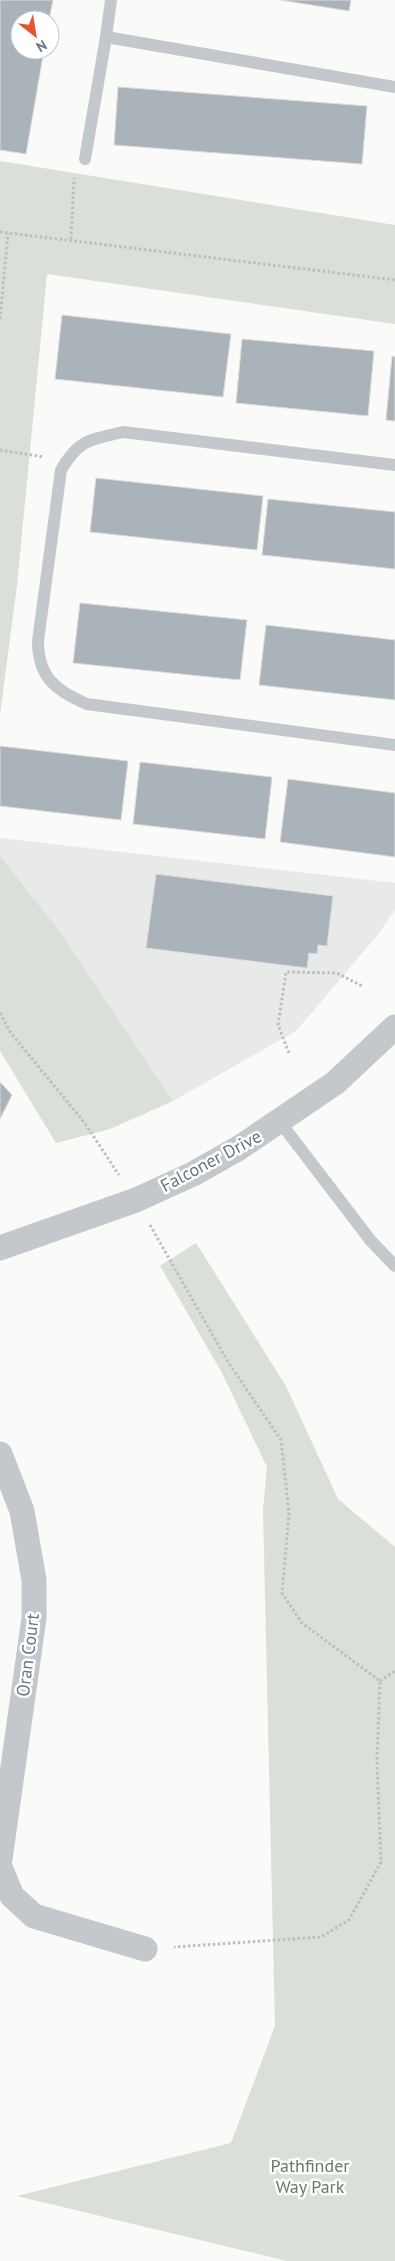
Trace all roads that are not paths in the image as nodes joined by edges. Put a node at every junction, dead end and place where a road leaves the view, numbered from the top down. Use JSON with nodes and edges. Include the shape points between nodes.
{"nodes":[{"id":1,"x":111,"y":0,"type":"edge"},
{"id":2,"x":106,"y":37,"type":"junction"},
{"id":3,"x":395,"y":87,"type":"edge"},
{"id":4,"x":85,"y":158,"type":"road end"},
{"id":5,"x":395,"y":465,"type":"edge"},
{"id":6,"x":395,"y":745,"type":"edge"},
{"id":7,"x":395,"y":1026,"type":"edge"},
{"id":8,"x":280,"y":1122,"type":"junction"},
{"id":9,"x":0,"y":1248,"type":"edge"},
{"id":10,"x":395,"y":1266,"type":"edge"},
{"id":11,"x":0,"y":1454,"type":"edge"},
{"id":12,"x":0,"y":1859,"type":"edge"},
{"id":13,"x":0,"y":1867,"type":"edge"},
{"id":14,"x":145,"y":1949,"type":"road end"}],
"edges":[{"from":1,"to":2,"type":"lane"},
{"from":2,"to":3,"type":"lane"},
{"from":2,"to":4,"type":"lane"},
{"from":5,"to":6,"type":"lane","via":[[123,432],[84,442],[72,451],[61,470],[38,641],[38,657],[53,686],[87,704]]},
{"from":7,"to":8,"type":"street","name":"Falconer Drive","via":[[335,1083]]},
{"from":8,"to":9,"type":"street","name":"Falconer Drive","via":[[193,1174],[136,1200]]},
{"from":8,"to":10,"type":"lane","via":[[371,1241]]},
{"from":11,"to":12,"type":"street","name":"Oran Court","via":[[23,1520],[34,1580],[34,1618]]},
{"from":13,"to":14,"type":"street","via":[[12,1896],[34,1916]]}]}
